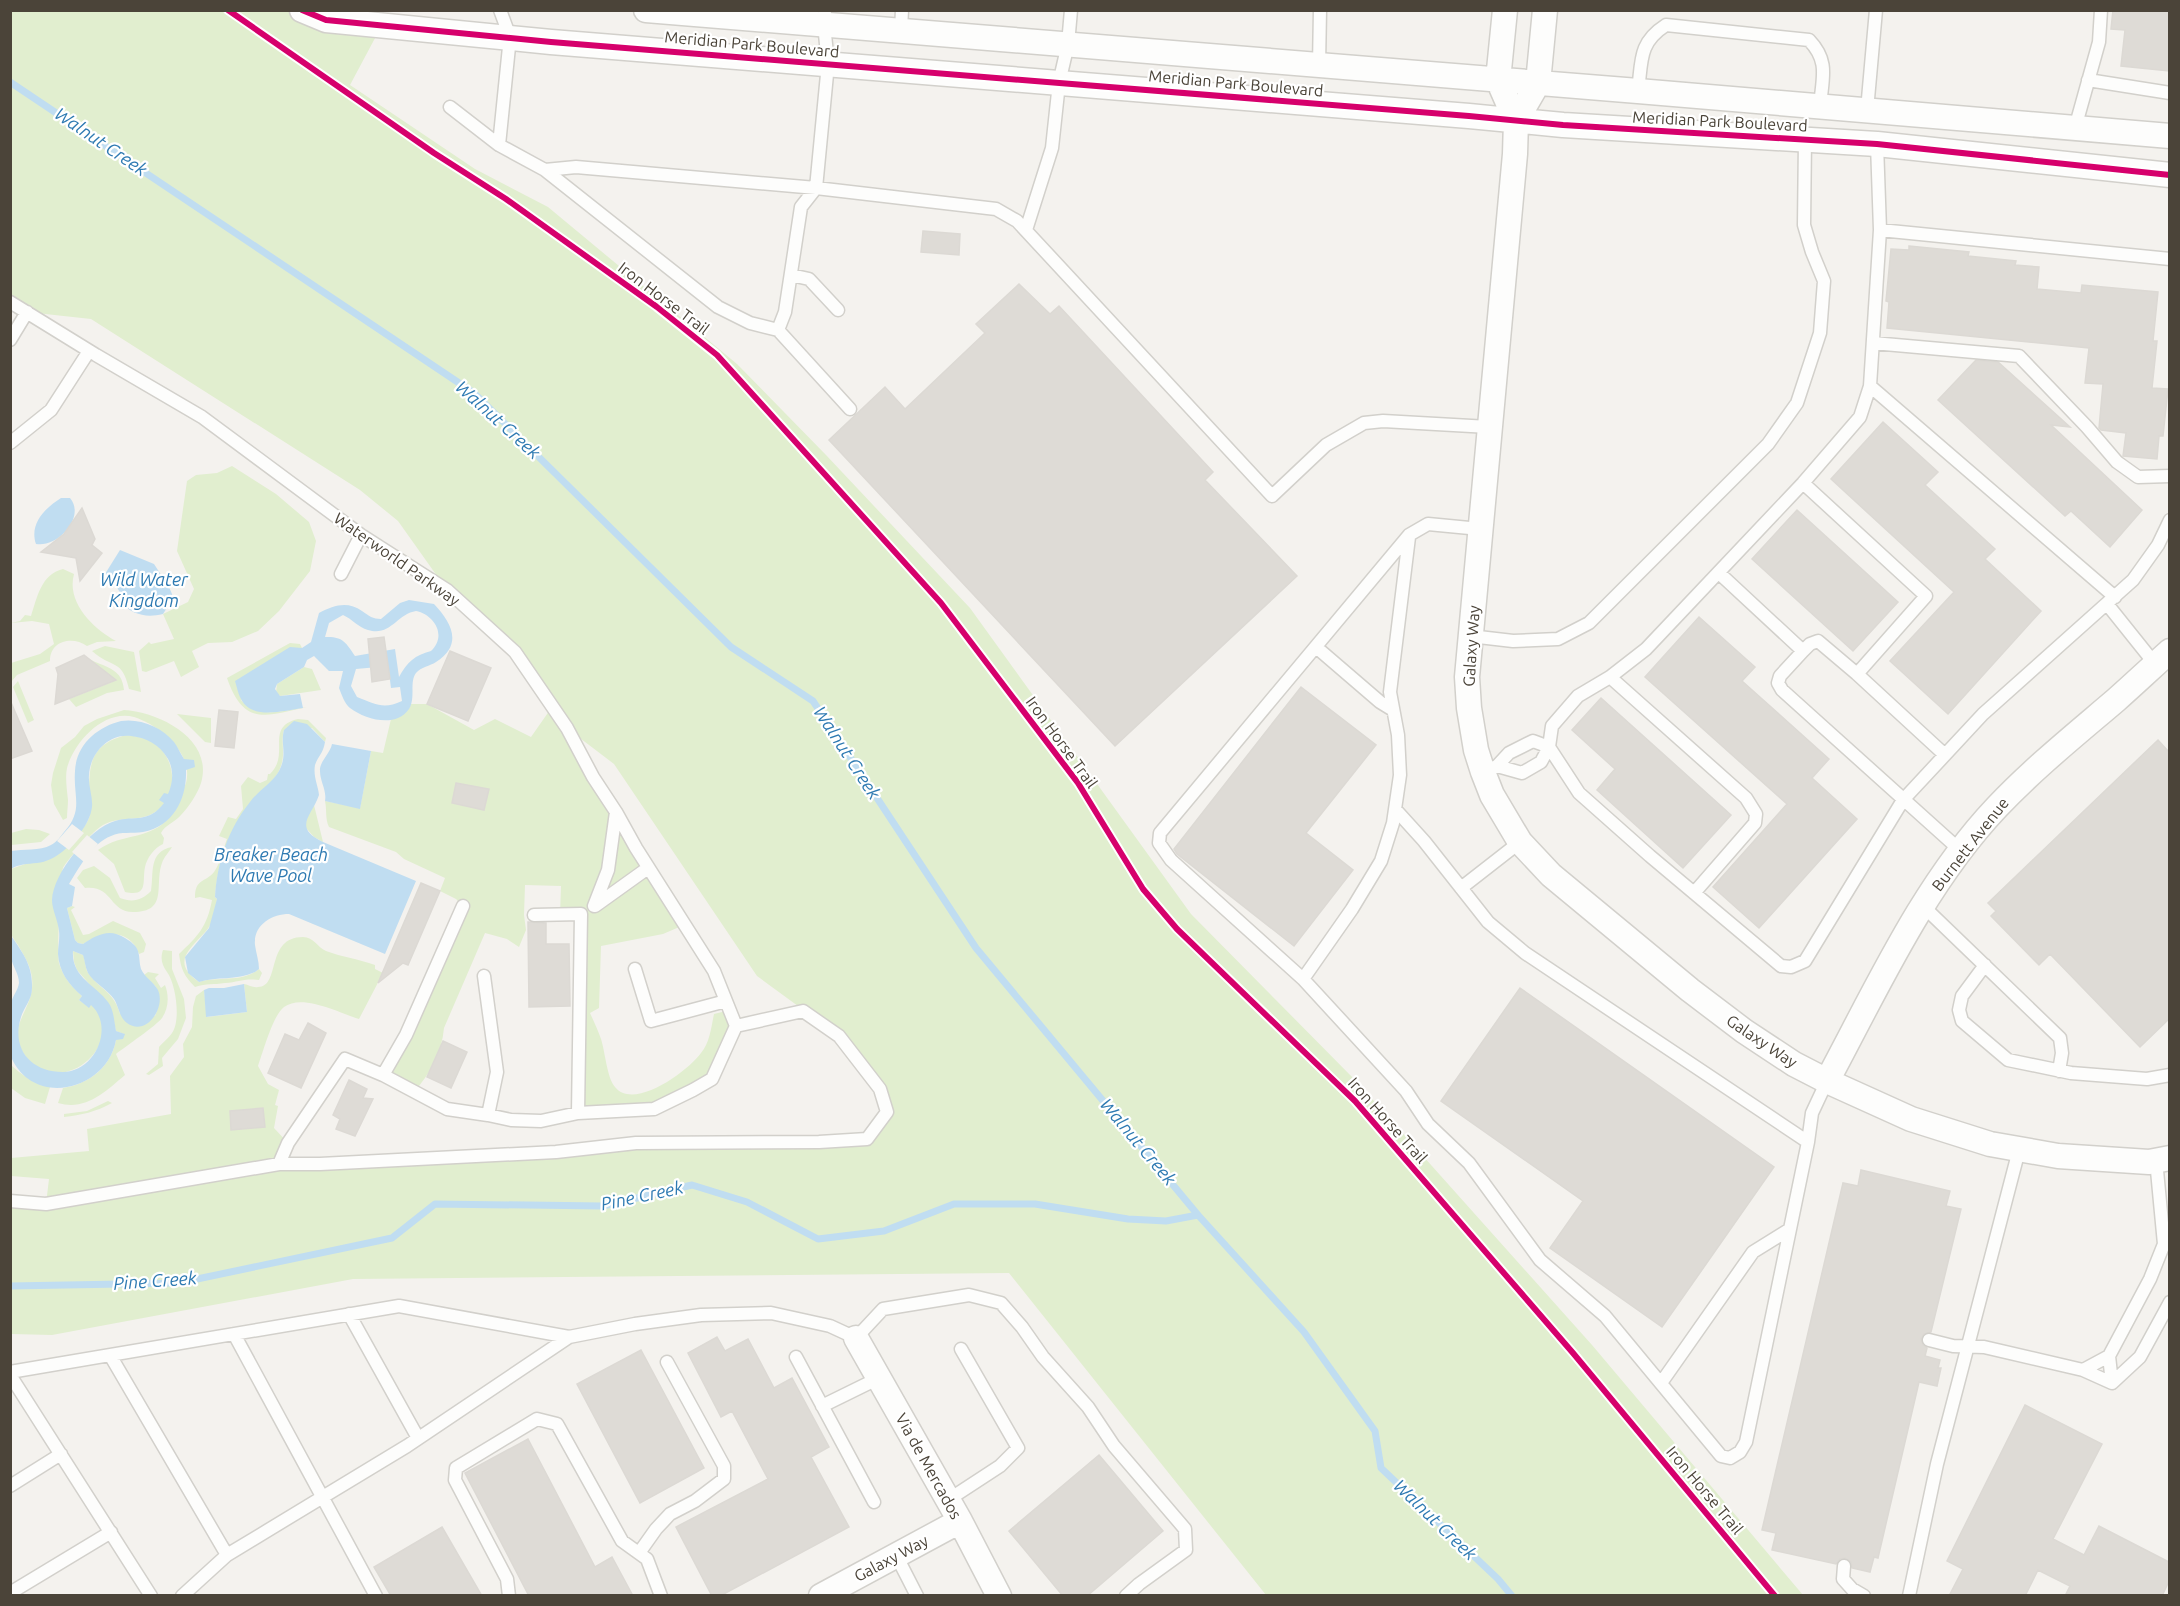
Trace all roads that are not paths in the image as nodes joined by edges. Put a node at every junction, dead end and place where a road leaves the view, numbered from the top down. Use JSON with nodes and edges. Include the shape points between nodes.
{"nodes":[{"id":1,"x":302,"y":10,"type":"edge"},
{"id":2,"x":500,"y":10,"type":"edge"},
{"id":3,"x":646,"y":10,"type":"edge"},
{"id":4,"x":1071,"y":10,"type":"edge"},
{"id":5,"x":1320,"y":10,"type":"edge"},
{"id":6,"x":1505,"y":10,"type":"edge"},
{"id":7,"x":1545,"y":10,"type":"edge"},
{"id":8,"x":1876,"y":10,"type":"edge"},
{"id":9,"x":2101,"y":10,"type":"edge"},
{"id":10,"x":824,"y":17,"type":"edge"},
{"id":11,"x":901,"y":20,"type":"edge"},
{"id":12,"x":510,"y":37,"type":"junction"},
{"id":13,"x":1068,"y":44,"type":"junction"},
{"id":14,"x":828,"y":64,"type":"junction"},
{"id":15,"x":1319,"y":65,"type":"junction"},
{"id":16,"x":1498,"y":80,"type":"junction"},
{"id":17,"x":2088,"y":80,"type":"junction"},
{"id":18,"x":1059,"y":83,"type":"junction"},
{"id":19,"x":1538,"y":83,"type":"junction"},
{"id":20,"x":1638,"y":91,"type":"junction"},
{"id":21,"x":2169,"y":93,"type":"edge"},
{"id":22,"x":1820,"y":106,"type":"junction"},
{"id":23,"x":450,"y":107,"type":"dead end"},
{"id":24,"x":1867,"y":110,"type":"junction"},
{"id":25,"x":1516,"y":122,"type":"junction"},
{"id":26,"x":2075,"y":128,"type":"junction"},
{"id":27,"x":2169,"y":136,"type":"edge"},
{"id":28,"x":1805,"y":139,"type":"junction"},
{"id":29,"x":1877,"y":144,"type":"junction"},
{"id":30,"x":499,"y":145,"type":"junction"},
{"id":31,"x":545,"y":170,"type":"junction"},
{"id":32,"x":2169,"y":175,"type":"edge"},
{"id":33,"x":816,"y":188,"type":"junction"},
{"id":34,"x":1026,"y":230,"type":"junction"},
{"id":35,"x":1880,"y":230,"type":"junction"},
{"id":36,"x":2169,"y":259,"type":"edge"},
{"id":37,"x":791,"y":275,"type":"junction"},
{"id":38,"x":10,"y":302,"type":"edge"},
{"id":39,"x":838,"y":310,"type":"dead end"},
{"id":40,"x":27,"y":312,"type":"junction"},
{"id":41,"x":778,"y":330,"type":"junction"},
{"id":42,"x":10,"y":340,"type":"edge"},
{"id":43,"x":1872,"y":343,"type":"junction"},
{"id":44,"x":89,"y":351,"type":"junction"},
{"id":45,"x":1870,"y":386,"type":"junction"},
{"id":46,"x":850,"y":409,"type":"dead end"},
{"id":47,"x":1489,"y":427,"type":"junction"},
{"id":48,"x":10,"y":442,"type":"edge"},
{"id":49,"x":2169,"y":476,"type":"edge"},
{"id":50,"x":1803,"y":483,"type":"junction"},
{"id":51,"x":2169,"y":520,"type":"edge"},
{"id":52,"x":1480,"y":529,"type":"junction"},
{"id":53,"x":361,"y":534,"type":"junction"},
{"id":54,"x":1409,"y":535,"type":"junction"},
{"id":55,"x":341,"y":573,"type":"dead end"},
{"id":56,"x":1719,"y":573,"type":"junction"},
{"id":57,"x":2111,"y":600,"type":"junction"},
{"id":58,"x":1470,"y":636,"type":"junction"},
{"id":59,"x":1316,"y":647,"type":"junction"},
{"id":60,"x":1803,"y":651,"type":"junction"},
{"id":61,"x":2162,"y":658,"type":"edge"},
{"id":62,"x":1857,"y":674,"type":"junction"},
{"id":63,"x":1610,"y":676,"type":"junction"},
{"id":64,"x":1394,"y":710,"type":"junction"},
{"id":65,"x":1549,"y":747,"type":"junction"},
{"id":66,"x":1945,"y":755,"type":"junction"},
{"id":67,"x":1490,"y":769,"type":"junction"},
{"id":68,"x":1903,"y":800,"type":"junction"},
{"id":69,"x":1395,"y":809,"type":"junction"},
{"id":70,"x":616,"y":812,"type":"junction"},
{"id":71,"x":1520,"y":842,"type":"junction"},
{"id":72,"x":1961,"y":851,"type":"junction"},
{"id":73,"x":648,"y":868,"type":"junction"},
{"id":74,"x":1461,"y":888,"type":"junction"},
{"id":75,"x":1694,"y":893,"type":"junction"},
{"id":76,"x":463,"y":906,"type":"dead end"},
{"id":77,"x":594,"y":906,"type":"junction"},
{"id":78,"x":1923,"y":906,"type":"junction"},
{"id":79,"x":580,"y":914,"type":"junction"},
{"id":80,"x":534,"y":915,"type":"dead end"},
{"id":81,"x":1984,"y":965,"type":"junction"},
{"id":82,"x":635,"y":969,"type":"dead end"},
{"id":83,"x":484,"y":976,"type":"dead end"},
{"id":84,"x":1303,"y":979,"type":"junction"},
{"id":85,"x":726,"y":1001,"type":"junction"},
{"id":86,"x":736,"y":1026,"type":"junction"},
{"id":87,"x":2059,"y":1071,"type":"junction"},
{"id":88,"x":383,"y":1075,"type":"junction"},
{"id":89,"x":2169,"y":1075,"type":"edge"},
{"id":90,"x":1827,"y":1081,"type":"junction"},
{"id":91,"x":578,"y":1113,"type":"junction"},
{"id":92,"x":488,"y":1115,"type":"junction"},
{"id":93,"x":1808,"y":1142,"type":"junction"},
{"id":94,"x":2019,"y":1149,"type":"junction"},
{"id":95,"x":2163,"y":1159,"type":"edge"},
{"id":96,"x":279,"y":1164,"type":"junction"},
{"id":97,"x":10,"y":1201,"type":"edge"},
{"id":98,"x":1790,"y":1229,"type":"junction"},
{"id":99,"x":2167,"y":1244,"type":"edge"},
{"id":100,"x":2169,"y":1302,"type":"edge"},
{"id":101,"x":349,"y":1314,"type":"junction"},
{"id":102,"x":234,"y":1334,"type":"junction"},
{"id":103,"x":569,"y":1337,"type":"junction"},
{"id":104,"x":856,"y":1338,"type":"junction"},
{"id":105,"x":1929,"y":1340,"type":"dead end"},
{"id":106,"x":1967,"y":1346,"type":"junction"},
{"id":107,"x":961,"y":1349,"type":"dead end"},
{"id":108,"x":110,"y":1355,"type":"junction"},
{"id":109,"x":2109,"y":1356,"type":"junction"},
{"id":110,"x":796,"y":1357,"type":"dead end"},
{"id":111,"x":667,"y":1362,"type":"dead end"},
{"id":112,"x":2084,"y":1370,"type":"junction"},
{"id":113,"x":10,"y":1374,"type":"edge"},
{"id":114,"x":879,"y":1378,"type":"junction"},
{"id":115,"x":1661,"y":1383,"type":"junction"},
{"id":116,"x":2112,"y":1383,"type":"junction"},
{"id":117,"x":822,"y":1406,"type":"junction"},
{"id":118,"x":418,"y":1438,"type":"junction"},
{"id":119,"x":61,"y":1454,"type":"junction"},
{"id":120,"x":10,"y":1486,"type":"edge"},
{"id":121,"x":322,"y":1497,"type":"junction"},
{"id":122,"x":948,"y":1500,"type":"junction"},
{"id":123,"x":874,"y":1502,"type":"dead end"},
{"id":124,"x":960,"y":1521,"type":"junction"},
{"id":125,"x":111,"y":1532,"type":"junction"},
{"id":126,"x":639,"y":1553,"type":"junction"},
{"id":127,"x":227,"y":1555,"type":"junction"},
{"id":128,"x":896,"y":1555,"type":"junction"},
{"id":129,"x":1844,"y":1566,"type":"dead end"},
{"id":130,"x":10,"y":1593,"type":"edge"},
{"id":131,"x":152,"y":1596,"type":"edge"},
{"id":132,"x":182,"y":1596,"type":"edge"},
{"id":133,"x":376,"y":1596,"type":"edge"},
{"id":134,"x":509,"y":1596,"type":"edge"},
{"id":135,"x":661,"y":1596,"type":"edge"},
{"id":136,"x":821,"y":1596,"type":"edge"},
{"id":137,"x":917,"y":1596,"type":"edge"},
{"id":138,"x":999,"y":1596,"type":"edge"},
{"id":139,"x":1126,"y":1596,"type":"edge"},
{"id":140,"x":1864,"y":1596,"type":"edge"},
{"id":141,"x":1909,"y":1596,"type":"edge"}],
"edges":[{"from":1,"to":12,"type":"street","name":"Meridian Park Boulevard","via":[[326,20]]},
{"from":2,"to":12,"type":"lane"},
{"from":3,"to":10,"type":"street","name":"Meridian Park Boulevard"},
{"from":4,"to":13,"type":"lane"},
{"from":5,"to":15,"type":"lane"},
{"from":6,"to":16,"type":"street","name":"Galaxy Way"},
{"from":7,"to":19,"type":"street","name":"Galaxy Way"},
{"from":8,"to":24,"type":"lane"},
{"from":9,"to":17,"type":"lane","via":[[2099,42]]},
{"from":10,"to":11,"type":"street","name":"Meridian Park Boulevard"},
{"from":10,"to":14,"type":"lane"},
{"from":11,"to":13,"type":"street","name":"Meridian Park Boulevard"},
{"from":12,"to":14,"type":"street","name":"Meridian Park Boulevard"},
{"from":12,"to":30,"type":"lane"},
{"from":13,"to":15,"type":"street","name":"Meridian Park Boulevard"},
{"from":13,"to":18,"type":"lane"},
{"from":14,"to":18,"type":"street","name":"Meridian Park Boulevard"},
{"from":14,"to":33,"type":"lane"},
{"from":15,"to":16,"type":"street","name":"Meridian Park Boulevard"},
{"from":16,"to":19,"type":"street","name":"Meridian Park Boulevard"},
{"from":16,"to":25,"type":"street","name":"Galaxy Way"},
{"from":17,"to":21,"type":"lane"},
{"from":17,"to":26,"type":"lane"},
{"from":18,"to":25,"type":"street","name":"Meridian Park Boulevard"},
{"from":18,"to":34,"type":"lane","via":[[1052,148]]},
{"from":19,"to":20,"type":"street","name":"Meridian Park Boulevard"},
{"from":19,"to":25,"type":"street","name":"Galaxy Way"},
{"from":20,"to":22,"type":"street","name":"Meridian Park Boulevard"},
{"from":20,"to":22,"type":"lane","via":[[1644,46],[1666,25],[1809,40],[1823,61]]},
{"from":22,"to":24,"type":"street","name":"Meridian Park Boulevard"},
{"from":23,"to":30,"type":"lane"},
{"from":24,"to":26,"type":"street","name":"Meridian Park Boulevard"},
{"from":25,"to":28,"type":"street","name":"Meridian Park Boulevard"},
{"from":25,"to":47,"type":"street","name":"Galaxy Way"},
{"from":26,"to":27,"type":"street","name":"Meridian Park Boulevard"},
{"from":28,"to":29,"type":"street","name":"Meridian Park Boulevard"},
{"from":28,"to":58,"type":"lane","via":[[1804,225],[1824,281],[1820,333],[1797,403],[1768,444],[1589,623],[1558,639],[1513,641]]},
{"from":29,"to":32,"type":"street","name":"Meridian Park Boulevard"},
{"from":29,"to":35,"type":"lane"},
{"from":30,"to":31,"type":"lane"},
{"from":31,"to":33,"type":"lane","via":[[576,167]]},
{"from":31,"to":41,"type":"lane","via":[[718,307],[750,323]]},
{"from":33,"to":34,"type":"lane","via":[[996,209],[1017,220]]},
{"from":33,"to":37,"type":"lane","via":[[801,207]]},
{"from":34,"to":47,"type":"lane","via":[[1272,496],[1326,445],[1364,423]]},
{"from":35,"to":36,"type":"lane"},
{"from":35,"to":43,"type":"lane"},
{"from":37,"to":39,"type":"lane","via":[[809,279]]},
{"from":37,"to":41,"type":"lane"},
{"from":38,"to":40,"type":"lane","name":"Waterworld Parkway"},
{"from":40,"to":42,"type":"lane"},
{"from":40,"to":44,"type":"lane","name":"Waterworld Parkway"},
{"from":41,"to":46,"type":"lane"},
{"from":43,"to":45,"type":"lane"},
{"from":43,"to":49,"type":"lane","via":[[2019,356],[2117,462],[2138,477]]},
{"from":44,"to":48,"type":"lane","via":[[51,410]]},
{"from":44,"to":53,"type":"lane","name":"Waterworld Parkway","via":[[202,417]]},
{"from":45,"to":50,"type":"lane","via":[[1860,417]]},
{"from":45,"to":57,"type":"lane"},
{"from":47,"to":52,"type":"street","name":"Galaxy Way"},
{"from":50,"to":56,"type":"lane"},
{"from":50,"to":62,"type":"lane","via":[[1926,596]]},
{"from":51,"to":57,"type":"lane","via":[[2158,545],[2133,580]]},
{"from":52,"to":54,"type":"lane","via":[[1428,524]]},
{"from":52,"to":58,"type":"street","name":"Galaxy Way"},
{"from":53,"to":55,"type":"lane"},
{"from":53,"to":70,"type":"lane","name":"Waterworld Parkway","via":[[447,590],[515,652],[567,728]]},
{"from":54,"to":59,"type":"lane"},
{"from":54,"to":64,"type":"lane","via":[[1390,692]]},
{"from":56,"to":60,"type":"lane"},
{"from":56,"to":63,"type":"lane","via":[[1646,649]]},
{"from":57,"to":61,"type":"lane"},
{"from":57,"to":66,"type":"lane","via":[[1983,714]]},
{"from":58,"to":67,"type":"street","name":"Galaxy Way","via":[[1469,708],[1476,750]]},
{"from":59,"to":64,"type":"lane"},
{"from":59,"to":84,"type":"lane","via":[[1160,833],[1159,843],[1171,860]]},
{"from":60,"to":62,"type":"lane","via":[[1818,640]]},
{"from":60,"to":68,"type":"lane","via":[[1780,676],[1782,690]]},
{"from":61,"to":72,"type":"street","name":"Burnett Avenue","via":[[2044,760],[1995,808]]},
{"from":62,"to":66,"type":"lane"},
{"from":63,"to":65,"type":"lane","via":[[1578,696],[1552,726]]},
{"from":63,"to":75,"type":"lane","via":[[1746,798],[1756,814],[1755,823]]},
{"from":64,"to":69,"type":"lane","via":[[1400,775]]},
{"from":65,"to":67,"type":"lane","via":[[1533,741],[1509,753]]},
{"from":65,"to":67,"type":"lane","via":[[1541,762],[1522,773]]},
{"from":65,"to":75,"type":"lane","via":[[1579,792]]},
{"from":66,"to":68,"type":"lane"},
{"from":67,"to":71,"type":"street","name":"Galaxy Way","via":[[1492,795]]},
{"from":68,"to":72,"type":"lane"},
{"from":68,"to":75,"type":"lane","via":[[1805,961],[1791,967],[1780,966]]},
{"from":69,"to":74,"type":"lane"},
{"from":69,"to":84,"type":"lane","via":[[1381,861]]},
{"from":70,"to":73,"type":"lane","name":"Waterworld Parkway"},
{"from":70,"to":77,"type":"lane","via":[[609,870]]},
{"from":71,"to":74,"type":"lane"},
{"from":71,"to":90,"type":"street","name":"Galaxy Way","via":[[1551,875],[1690,990],[1754,1038]]},
{"from":72,"to":78,"type":"street","name":"Burnett Avenue"},
{"from":73,"to":77,"type":"lane"},
{"from":73,"to":85,"type":"lane","name":"Waterworld Parkway","via":[[714,971]]},
{"from":74,"to":93,"type":"lane","via":[[1488,922],[1525,953]]},
{"from":76,"to":88,"type":"lane","via":[[406,1035]]},
{"from":77,"to":79,"type":"lane"},
{"from":78,"to":81,"type":"lane"},
{"from":78,"to":90,"type":"street","name":"Burnett Avenue"},
{"from":79,"to":80,"type":"lane"},
{"from":79,"to":91,"type":"lane"},
{"from":81,"to":87,"type":"lane","via":[[2060,1038]]},
{"from":81,"to":87,"type":"lane","via":[[1962,996],[1962,1021],[2008,1060]]},
{"from":82,"to":85,"type":"lane","via":[[651,1021]]},
{"from":83,"to":92,"type":"lane","via":[[497,1072]]},
{"from":84,"to":115,"type":"lane","via":[[1406,1091],[1428,1124],[1469,1163],[1540,1260],[1605,1316]]},
{"from":85,"to":86,"type":"lane","name":"Waterworld Parkway"},
{"from":86,"to":91,"type":"lane","via":[[712,1079],[693,1090],[654,1109]]},
{"from":86,"to":96,"type":"lane","via":[[803,1011],[839,1036],[880,1089],[887,1112],[867,1139],[636,1143],[556,1152]]},
{"from":87,"to":89,"type":"lane","via":[[2147,1079]]},
{"from":88,"to":92,"type":"lane","via":[[447,1109]]},
{"from":88,"to":96,"type":"lane","via":[[345,1059],[288,1143]]},
{"from":90,"to":93,"type":"lane","via":[[1812,1113]]},
{"from":90,"to":94,"type":"street","name":"Galaxy Way","via":[[1911,1119]]},
{"from":91,"to":92,"type":"lane","via":[[542,1121]]},
{"from":93,"to":98,"type":"lane"},
{"from":94,"to":95,"type":"street","name":"Galaxy Way","via":[[2058,1156],[2149,1162]]},
{"from":94,"to":106,"type":"lane"},
{"from":95,"to":99,"type":"lane"},
{"from":96,"to":97,"type":"lane","via":[[46,1204]]},
{"from":98,"to":115,"type":"lane","via":[[1753,1252]]},
{"from":98,"to":115,"type":"lane","via":[[1746,1442],[1740,1452],[1730,1458],[1721,1456]]},
{"from":99,"to":109,"type":"lane"},
{"from":100,"to":116,"type":"lane","via":[[2140,1357]]},
{"from":101,"to":102,"type":"lane"},
{"from":101,"to":103,"type":"lane","via":[[399,1305]]},
{"from":101,"to":118,"type":"lane"},
{"from":102,"to":108,"type":"lane"},
{"from":102,"to":121,"type":"lane"},
{"from":103,"to":104,"type":"lane","via":[[702,1316],[771,1313],[830,1326]]},
{"from":103,"to":118,"type":"lane"},
{"from":104,"to":114,"type":"street","name":"Via de Mercados"},
{"from":104,"to":139,"type":"lane","via":[[883,1309],[969,1295],[1001,1303],[1089,1407],[1114,1446],[1185,1528],[1186,1550]]},
{"from":105,"to":106,"type":"lane"},
{"from":106,"to":112,"type":"lane"},
{"from":106,"to":141,"type":"lane"},
{"from":107,"to":122,"type":"lane","via":[[1018,1448],[1000,1466]]},
{"from":108,"to":113,"type":"lane"},
{"from":108,"to":127,"type":"lane"},
{"from":109,"to":112,"type":"lane"},
{"from":109,"to":116,"type":"lane"},
{"from":110,"to":117,"type":"lane"},
{"from":111,"to":126,"type":"lane","via":[[724,1466],[724,1479],[670,1514]]},
{"from":112,"to":116,"type":"lane"},
{"from":113,"to":119,"type":"lane"},
{"from":114,"to":117,"type":"lane"},
{"from":114,"to":122,"type":"street","name":"Via de Mercados"},
{"from":117,"to":123,"type":"lane"},
{"from":118,"to":121,"type":"lane"},
{"from":119,"to":120,"type":"lane"},
{"from":119,"to":125,"type":"lane"},
{"from":121,"to":127,"type":"lane"},
{"from":121,"to":133,"type":"lane"},
{"from":122,"to":124,"type":"street","name":"Via de Mercados"},
{"from":124,"to":128,"type":"street","name":"Galaxy Way"},
{"from":124,"to":138,"type":"street","name":"Via de Mercados"},
{"from":125,"to":130,"type":"lane"},
{"from":125,"to":131,"type":"lane"},
{"from":126,"to":134,"type":"lane","via":[[622,1541],[557,1424],[537,1419],[456,1468],[455,1480],[507,1579]]},
{"from":126,"to":135,"type":"lane","via":[[647,1559]]},
{"from":127,"to":132,"type":"lane"},
{"from":128,"to":136,"type":"street","name":"Galaxy Way"},
{"from":128,"to":137,"type":"lane"},
{"from":129,"to":140,"type":"lane","via":[[1842,1579]]}]}
